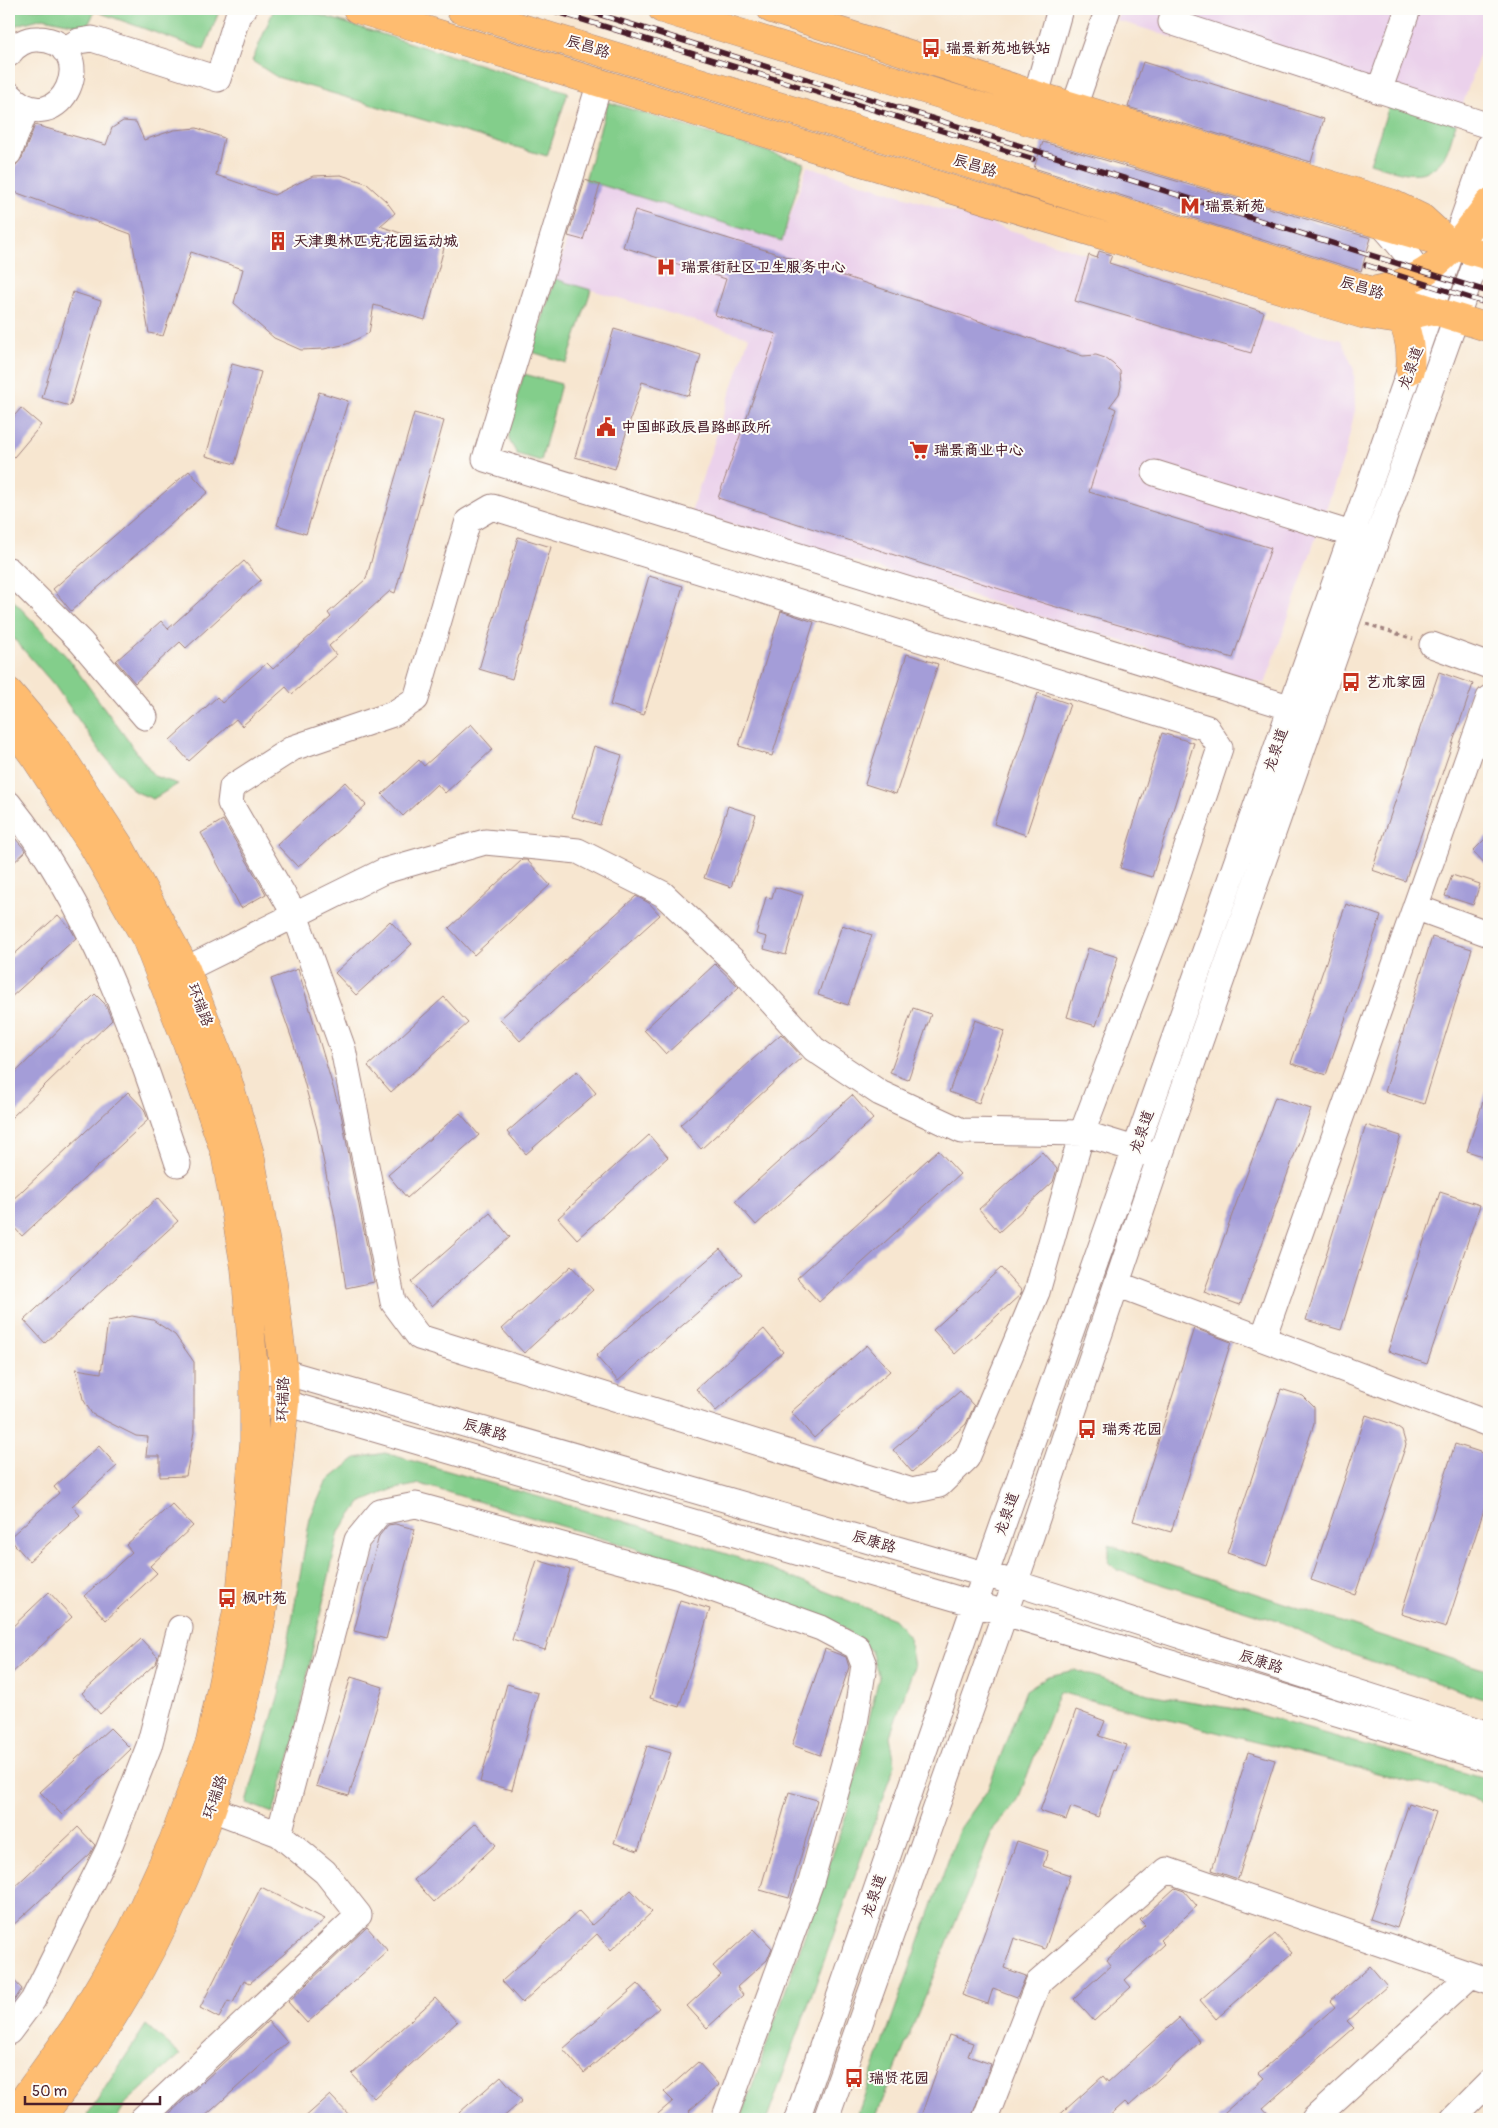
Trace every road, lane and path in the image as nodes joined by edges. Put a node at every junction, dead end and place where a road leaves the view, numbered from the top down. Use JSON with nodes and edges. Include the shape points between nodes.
{"nodes":[{"id":1,"x":357,"y":9,"type":"edge"},
{"id":2,"x":460,"y":9,"type":"edge"},
{"id":3,"x":771,"y":9,"type":"edge"},
{"id":4,"x":1060,"y":9,"type":"edge"},
{"id":5,"x":1108,"y":9,"type":"edge"},
{"id":6,"x":1175,"y":9,"type":"edge"},
{"id":7,"x":1408,"y":9,"type":"edge"},
{"id":8,"x":672,"y":10,"type":"edge"},
{"id":9,"x":239,"y":11,"type":"edge"},
{"id":10,"x":762,"y":41,"type":"junction"},
{"id":11,"x":64,"y":50,"type":"junction"},
{"id":12,"x":9,"y":54,"type":"edge"},
{"id":13,"x":600,"y":82,"type":"junction"},
{"id":14,"x":1379,"y":91,"type":"junction"},
{"id":15,"x":1036,"y":95,"type":"junction"},
{"id":16,"x":18,"y":100,"type":"edge"},
{"id":17,"x":1074,"y":106,"type":"junction"},
{"id":18,"x":1489,"y":126,"type":"edge"},
{"id":19,"x":1489,"y":145,"type":"edge"},
{"id":20,"x":9,"y":153,"type":"edge"},
{"id":21,"x":1489,"y":203,"type":"edge"},
{"id":22,"x":1382,"y":225,"type":"junction"},
{"id":23,"x":1489,"y":226,"type":"edge"},
{"id":24,"x":1452,"y":246,"type":"junction"},
{"id":25,"x":1484,"y":254,"type":"edge"},
{"id":26,"x":1420,"y":275,"type":"junction"},
{"id":27,"x":1371,"y":291,"type":"junction"},
{"id":28,"x":1444,"y":314,"type":"junction"},
{"id":29,"x":1400,"y":317,"type":"junction"},
{"id":30,"x":1489,"y":328,"type":"edge"},
{"id":31,"x":1423,"y":374,"type":"junction"},
{"id":32,"x":1155,"y":474,"type":"dead end"},
{"id":33,"x":1352,"y":534,"type":"junction"},
{"id":34,"x":1376,"y":542,"type":"junction"},
{"id":35,"x":9,"y":570,"type":"edge"},
{"id":36,"x":1348,"y":619,"type":"junction"},
{"id":37,"x":1432,"y":645,"type":"joint"},
{"id":38,"x":1489,"y":666,"type":"edge"},
{"id":39,"x":9,"y":692,"type":"edge"},
{"id":40,"x":1489,"y":698,"type":"edge"},
{"id":41,"x":1291,"y":707,"type":"junction"},
{"id":42,"x":1316,"y":715,"type":"junction"},
{"id":43,"x":145,"y":717,"type":"dead end"},
{"id":44,"x":9,"y":722,"type":"edge"},
{"id":45,"x":9,"y":804,"type":"edge"},
{"id":46,"x":1415,"y":907,"type":"junction"},
{"id":47,"x":295,"y":915,"type":"junction"},
{"id":48,"x":1489,"y":934,"type":"edge"},
{"id":49,"x":186,"y":969,"type":"junction"},
{"id":50,"x":1082,"y":1133,"type":"junction"},
{"id":51,"x":1136,"y":1149,"type":"junction"},
{"id":52,"x":1160,"y":1156,"type":"junction"},
{"id":53,"x":178,"y":1164,"type":"dead end"},
{"id":54,"x":1117,"y":1284,"type":"junction"},
{"id":55,"x":1263,"y":1338,"type":"junction"},
{"id":56,"x":254,"y":1371,"type":"junction"},
{"id":57,"x":284,"y":1372,"type":"junction"},
{"id":58,"x":254,"y":1402,"type":"junction"},
{"id":59,"x":285,"y":1403,"type":"junction"},
{"id":60,"x":1489,"y":1424,"type":"edge"},
{"id":61,"x":986,"y":1574,"type":"junction"},
{"id":62,"x":1015,"y":1583,"type":"junction"},
{"id":63,"x":975,"y":1604,"type":"junction"},
{"id":64,"x":1005,"y":1613,"type":"junction"},
{"id":65,"x":180,"y":1628,"type":"dead end"},
{"id":66,"x":1489,"y":1734,"type":"edge"},
{"id":67,"x":1489,"y":1759,"type":"edge"},
{"id":68,"x":212,"y":1809,"type":"junction"},
{"id":69,"x":279,"y":1834,"type":"junction"},
{"id":70,"x":1480,"y":1978,"type":"edge"},
{"id":71,"x":9,"y":2032,"type":"edge"},
{"id":72,"x":1489,"y":2083,"type":"edge"},
{"id":73,"x":1326,"y":2115,"type":"edge"},
{"id":74,"x":9,"y":2117,"type":"edge"},
{"id":75,"x":40,"y":2119,"type":"edge"},
{"id":76,"x":142,"y":2119,"type":"edge"},
{"id":77,"x":724,"y":2119,"type":"edge"},
{"id":78,"x":797,"y":2119,"type":"edge"},
{"id":79,"x":826,"y":2119,"type":"edge"},
{"id":80,"x":985,"y":2119,"type":"edge"},
{"id":81,"x":1453,"y":2119,"type":"edge"}],
"edges":[{"from":1,"to":13,"type":"main road"},
{"from":2,"to":27,"type":"main road","name":"辰昌路","via":[[992,171]]},
{"from":3,"to":10,"type":"street"},
{"from":3,"to":15,"type":"main road"},
{"from":4,"to":15,"type":"street"},
{"from":5,"to":17,"type":"street"},
{"from":6,"to":14,"type":"street","via":[[1171,22]]},
{"from":7,"to":14,"type":"street"},
{"from":8,"to":10,"type":"main road"},
{"from":9,"to":11,"type":"street","via":[[218,79],[92,39],[79,41]]},
{"from":10,"to":22,"type":"main road"},
{"from":11,"to":12,"type":"street","via":[[55,43],[32,38],[21,42]]},
{"from":11,"to":16,"type":"street","via":[[73,72],[66,94],[58,102],[38,109]]},
{"from":13,"to":29,"type":"main road","via":[[1338,308],[1392,319]]},
{"from":13,"to":41,"type":"street","via":[[485,459]]},
{"from":14,"to":18,"type":"street"},
{"from":15,"to":17,"type":"main road"},
{"from":16,"to":20,"type":"street"},
{"from":17,"to":24,"type":"main road","via":[[1391,203],[1422,218]]},
{"from":19,"to":24,"type":"street"},
{"from":21,"to":24,"type":"main road"},
{"from":22,"to":24,"type":"main road"},
{"from":22,"to":26,"type":"street","via":[[1400,244]]},
{"from":23,"to":25,"type":"street"},
{"from":24,"to":25,"type":"main road"},
{"from":24,"to":26,"type":"main road"},
{"from":24,"to":28,"type":"street"},
{"from":25,"to":28,"type":"street"},
{"from":26,"to":27,"type":"main road"},
{"from":26,"to":28,"type":"street"},
{"from":27,"to":28,"type":"main road","name":"辰昌路"},
{"from":27,"to":29,"type":"main road","via":[[1385,300]]},
{"from":28,"to":29,"type":"main road"},
{"from":28,"to":30,"type":"main road","name":"辰昌路"},
{"from":28,"to":31,"type":"street","via":[[1436,347]]},
{"from":29,"to":31,"type":"main road","via":[[1409,339],[1411,357]]},
{"from":31,"to":33,"type":"street","name":"龙泉道"},
{"from":31,"to":34,"type":"street","name":"龙泉道"},
{"from":32,"to":33,"type":"street"},
{"from":33,"to":34,"type":"street"},
{"from":33,"to":41,"type":"street","name":"龙泉道"},
{"from":34,"to":36,"type":"street","name":"龙泉道"},
{"from":35,"to":43,"type":"street","via":[[81,642]]},
{"from":36,"to":37,"type":"path"},
{"from":36,"to":42,"type":"street","name":"龙泉道"},
{"from":37,"to":38,"type":"street"},
{"from":39,"to":49,"type":"main road","name":"环瑞路","via":[[54,745],[119,845]]},
{"from":40,"to":46,"type":"street"},
{"from":41,"to":42,"type":"street"},
{"from":41,"to":51,"type":"street","name":"龙泉道"},
{"from":42,"to":52,"type":"street","name":"龙泉道"},
{"from":44,"to":56,"type":"main road","name":"环瑞路","via":[[93,846],[146,939],[187,1043],[225,1153],[245,1268]]},
{"from":45,"to":53,"type":"street","via":[[33,834],[91,934],[135,1038]]},
{"from":46,"to":48,"type":"street"},
{"from":46,"to":55,"type":"street"},
{"from":47,"to":49,"type":"street"},
{"from":47,"to":50,"type":"street","via":[[384,871],[485,842],[578,851],[663,894],[739,966],[814,1049],[880,1094],[962,1131]]},
{"from":47,"to":50,"type":"street","via":[[343,1049],[393,1302],[419,1337],[912,1491],[939,1485],[967,1458],[1037,1292]]},
{"from":47,"to":50,"type":"street","via":[[230,803],[232,787],[293,748],[393,714],[416,699],[468,521],[492,507],[1207,728],[1220,748],[1164,919]]},
{"from":49,"to":57,"type":"main road","name":"环瑞路","via":[[226,1074],[250,1154],[273,1283]]},
{"from":50,"to":51,"type":"street"},
{"from":51,"to":52,"type":"street"},
{"from":51,"to":61,"type":"street","name":"龙泉道"},
{"from":52,"to":54,"type":"street","name":"龙泉道"},
{"from":54,"to":55,"type":"street"},
{"from":54,"to":62,"type":"street","name":"龙泉道"},
{"from":55,"to":60,"type":"street"},
{"from":56,"to":57,"type":"street","name":"辰康路"},
{"from":56,"to":58,"type":"main road","name":"环瑞路"},
{"from":57,"to":59,"type":"main road","name":"环瑞路"},
{"from":57,"to":61,"type":"street","name":"辰康路"},
{"from":58,"to":59,"type":"street","name":"辰康路"},
{"from":58,"to":74,"type":"main road","name":"环瑞路","via":[[254,1443],[240,1596],[210,1742],[155,1884],[131,1933],[76,2026]]},
{"from":59,"to":63,"type":"street","name":"辰康路"},
{"from":59,"to":68,"type":"main road","name":"环瑞路","via":[[264,1603],[235,1736]]},
{"from":61,"to":62,"type":"street","name":"辰康路"},
{"from":61,"to":63,"type":"street","name":"龙泉道"},
{"from":62,"to":64,"type":"street","name":"龙泉道"},
{"from":62,"to":66,"type":"street","name":"辰康路"},
{"from":63,"to":64,"type":"street","name":"辰康路"},
{"from":63,"to":78,"type":"street","name":"龙泉道"},
{"from":64,"to":67,"type":"street","name":"辰康路"},
{"from":64,"to":79,"type":"street","name":"龙泉道"},
{"from":65,"to":71,"type":"street","via":[[149,1746],[108,1850],[33,2000]]},
{"from":68,"to":69,"type":"street"},
{"from":68,"to":75,"type":"main road","name":"环瑞路","via":[[184,1879],[139,1973],[114,2016]]},
{"from":69,"to":76,"type":"street","via":[[325,1872],[359,1915]]},
{"from":69,"to":77,"type":"street","via":[[357,1540],[380,1512],[416,1505],[679,1577],[821,1628],[856,1647],[864,1665],[854,1724],[812,1882]]},
{"from":70,"to":73,"type":"street"},
{"from":70,"to":80,"type":"street","via":[[1167,1870],[1038,1984]]},
{"from":72,"to":81,"type":"street"}]}
